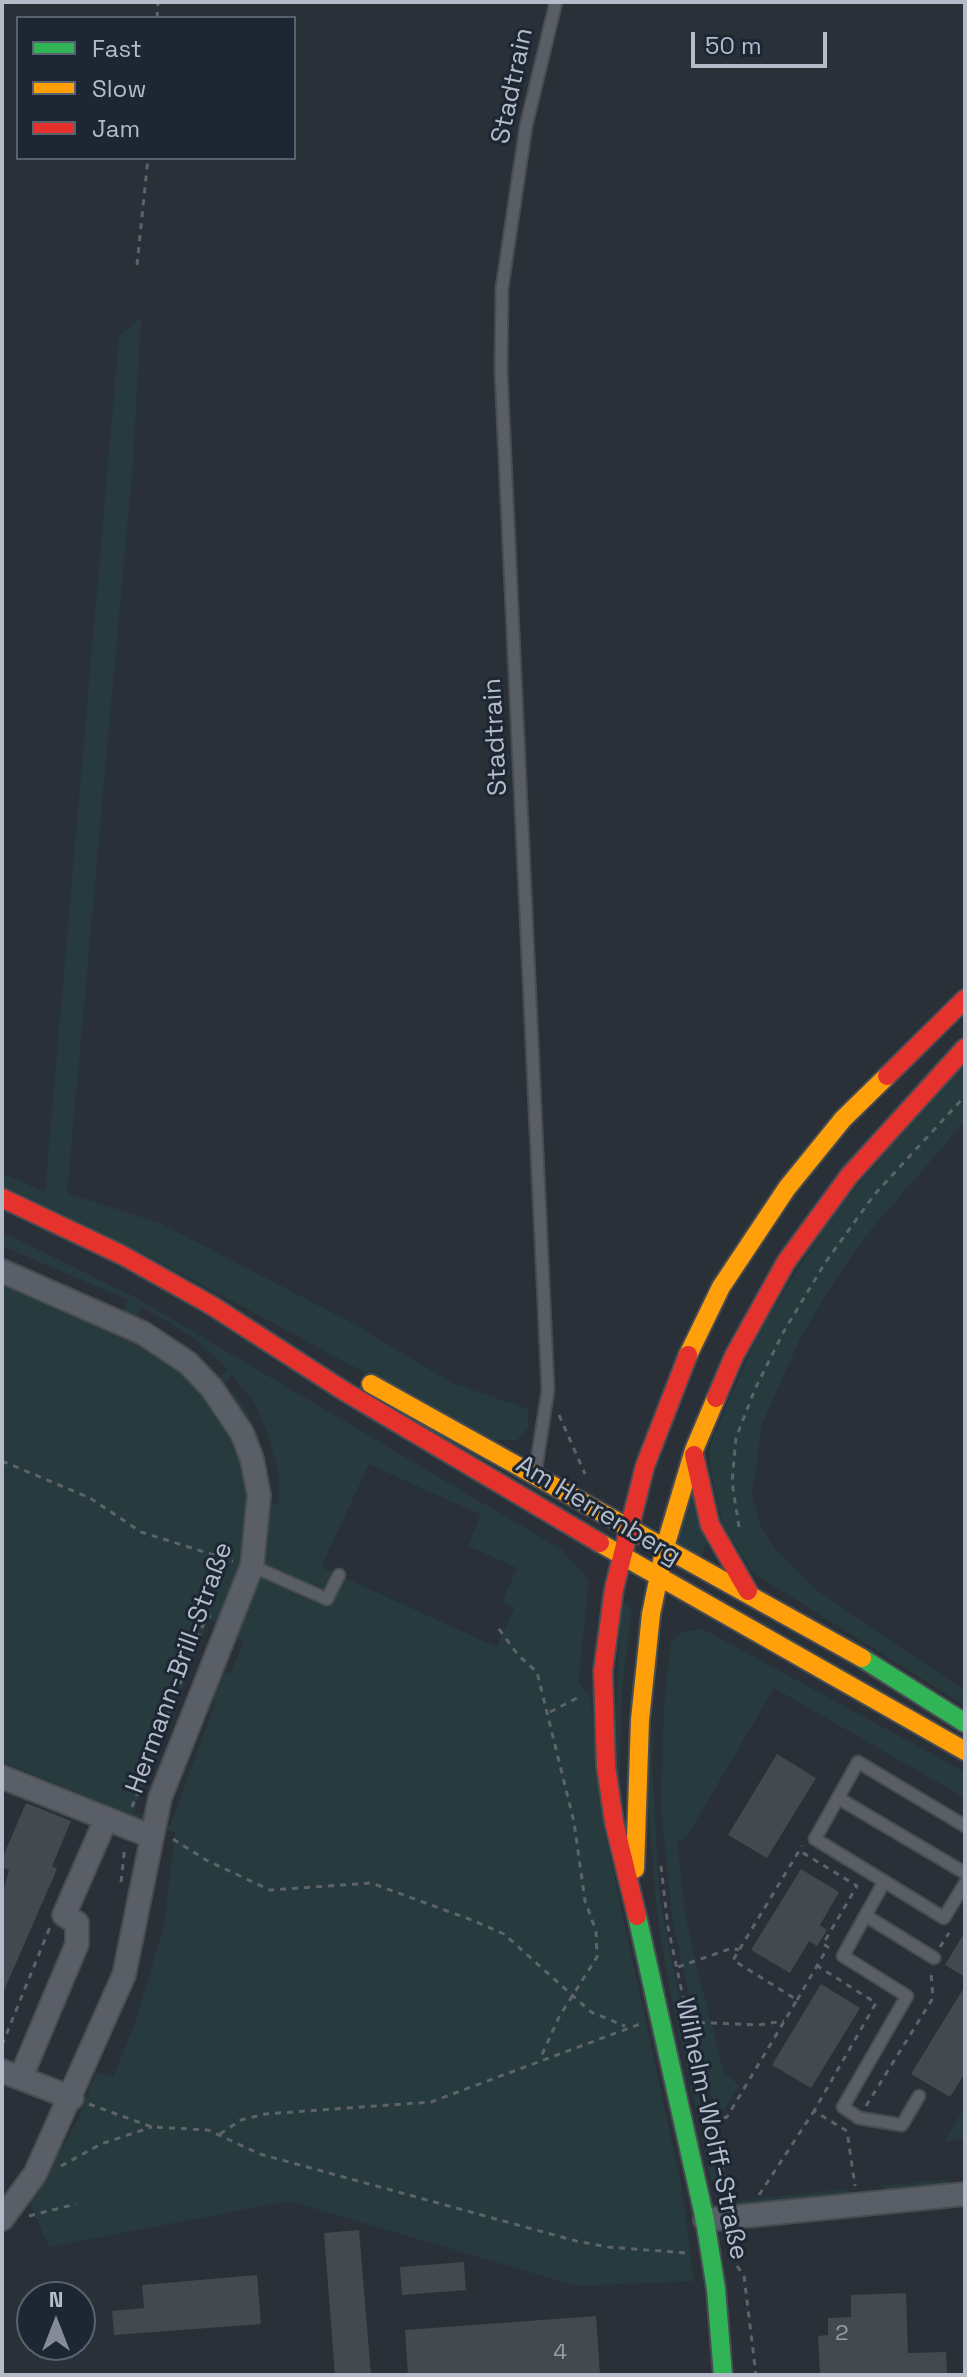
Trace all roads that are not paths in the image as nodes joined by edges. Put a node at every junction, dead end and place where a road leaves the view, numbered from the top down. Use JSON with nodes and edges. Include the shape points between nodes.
{"nodes":[{"id":1,"x":556,"y":2,"type":"edge"},
{"id":2,"x":965,"y":999,"type":"edge"},
{"id":3,"x":965,"y":1048,"type":"edge"},
{"id":4,"x":2,"y":1198,"type":"edge"},
{"id":5,"x":2,"y":1271,"type":"edge"},
{"id":6,"x":211,"y":1305,"type":"junction"},
{"id":7,"x":694,"y":1450,"type":"junction"},
{"id":8,"x":645,"y":1466,"type":"junction"},
{"id":9,"x":535,"y":1474,"type":"junction"},
{"id":10,"x":567,"y":1492,"type":"junction"},
{"id":11,"x":628,"y":1525,"type":"junction"},
{"id":12,"x":665,"y":1547,"type":"junction"},
{"id":13,"x":621,"y":1556,"type":"junction"},
{"id":14,"x":252,"y":1566,"type":"junction"},
{"id":15,"x":339,"y":1575,"type":"dead end"},
{"id":16,"x":658,"y":1577,"type":"junction"},
{"id":17,"x":751,"y":1595,"type":"junction"},
{"id":18,"x":698,"y":1600,"type":"junction"},
{"id":19,"x":649,"y":1628,"type":"junction"},
{"id":20,"x":965,"y":1723,"type":"edge"},
{"id":21,"x":965,"y":1751,"type":"edge"},
{"id":22,"x":2,"y":1777,"type":"edge"},
{"id":23,"x":838,"y":1798,"type":"junction"},
{"id":24,"x":117,"y":1823,"type":"junction"},
{"id":25,"x":965,"y":1826,"type":"edge"},
{"id":26,"x":151,"y":1831,"type":"junction"},
{"id":27,"x":965,"y":1873,"type":"edge"},
{"id":28,"x":884,"y":1882,"type":"junction"},
{"id":29,"x":965,"y":1883,"type":"edge"},
{"id":30,"x":634,"y":1895,"type":"junction"},
{"id":31,"x":866,"y":1916,"type":"junction"},
{"id":32,"x":934,"y":1958,"type":"dead end"},
{"id":33,"x":12,"y":2074,"type":"edge"},
{"id":34,"x":919,"y":2096,"type":"dead end"},
{"id":35,"x":72,"y":2098,"type":"junction"},
{"id":36,"x":965,"y":2194,"type":"edge"},
{"id":37,"x":3,"y":2218,"type":"edge"},
{"id":38,"x":705,"y":2220,"type":"junction"},
{"id":39,"x":723,"y":2375,"type":"edge"}],
"edges":[{"from":1,"to":9,"type":"lane","name":"Stadtrain","via":[[529,110],[502,288],[501,371],[548,1390]]},
{"from":2,"to":8,"type":"main road","name":"Wilhelm-Wolff-Straße","via":[[843,1119],[787,1188],[721,1287],[680,1372]]},
{"from":3,"to":7,"type":"main road","name":"Wilhelm-Wolff-Straße","via":[[849,1176],[793,1252],[734,1356]]},
{"from":4,"to":6,"type":"main road","name":"Am Herrenberg"},
{"from":5,"to":14,"type":"street","name":"Hermann-Brill-Straße","via":[[143,1333],[188,1363],[211,1387],[236,1422],[252,1459],[259,1495]]},
{"from":6,"to":9,"type":"main road","name":"Am Herrenberg","via":[[353,1374]]},
{"from":6,"to":13,"type":"main road","name":"Am Herrenberg"},
{"from":7,"to":12,"type":"main road","name":"Wilhelm-Wolff-Straße"},
{"from":7,"to":17,"type":"main road","via":[[718,1543]]},
{"from":8,"to":10,"type":"main road","via":[[614,1492],[586,1497]]},
{"from":8,"to":11,"type":"main road","name":"Wilhelm-Wolff-Straße"},
{"from":9,"to":10,"type":"main road","name":"Am Herrenberg"},
{"from":10,"to":11,"type":"main road","name":"Am Herrenberg"},
{"from":11,"to":12,"type":"main road","name":"Am Herrenberg"},
{"from":11,"to":13,"type":"main road","name":"Wilhelm-Wolff-Straße"},
{"from":12,"to":16,"type":"main road","name":"Wilhelm-Wolff-Straße"},
{"from":12,"to":17,"type":"main road","name":"Am Herrenberg"},
{"from":13,"to":16,"type":"main road","name":"Am Herrenberg"},
{"from":13,"to":30,"type":"main road","name":"Wilhelm-Wolff-Straße","via":[[608,1626],[602,1722],[614,1822]]},
{"from":14,"to":15,"type":"lane","via":[[327,1599]]},
{"from":14,"to":26,"type":"street","name":"Hermann-Brill-Straße"},
{"from":16,"to":18,"type":"main road","name":"Am Herrenberg"},
{"from":16,"to":19,"type":"main road","name":"Wilhelm-Wolff-Straße"},
{"from":17,"to":20,"type":"main road","via":[[898,1678]]},
{"from":18,"to":19,"type":"main road","via":[[665,1612]]},
{"from":18,"to":21,"type":"main road","name":"Am Herrenberg"},
{"from":19,"to":30,"type":"main road","name":"Wilhelm-Wolff-Straße"},
{"from":22,"to":24,"type":"street","name":"Hermann-Brill-Straße"},
{"from":23,"to":25,"type":"lane","via":[[858,1762]]},
{"from":23,"to":27,"type":"lane"},
{"from":23,"to":28,"type":"lane","via":[[815,1839]]},
{"from":24,"to":26,"type":"street","name":"Hermann-Brill-Straße"},
{"from":24,"to":33,"type":"street","name":"Hermann-Brill-Straße","via":[[64,1915],[77,1923],[77,1944]]},
{"from":26,"to":35,"type":"street","name":"Hermann-Brill-Straße","via":[[124,1975]]},
{"from":28,"to":29,"type":"lane","via":[[944,1918]]},
{"from":28,"to":31,"type":"lane"},
{"from":30,"to":38,"type":"main road","name":"Wilhelm-Wolff-Straße"},
{"from":31,"to":32,"type":"lane"},
{"from":31,"to":34,"type":"lane","via":[[843,1956],[907,1996],[843,2107],[859,2118],[902,2125]]},
{"from":33,"to":35,"type":"street"},
{"from":35,"to":37,"type":"street","name":"Hermann-Brill-Straße","via":[[35,2174]]},
{"from":36,"to":38,"type":"street"},
{"from":38,"to":39,"type":"main road","name":"Wilhelm-Wolff-Straße"}]}
